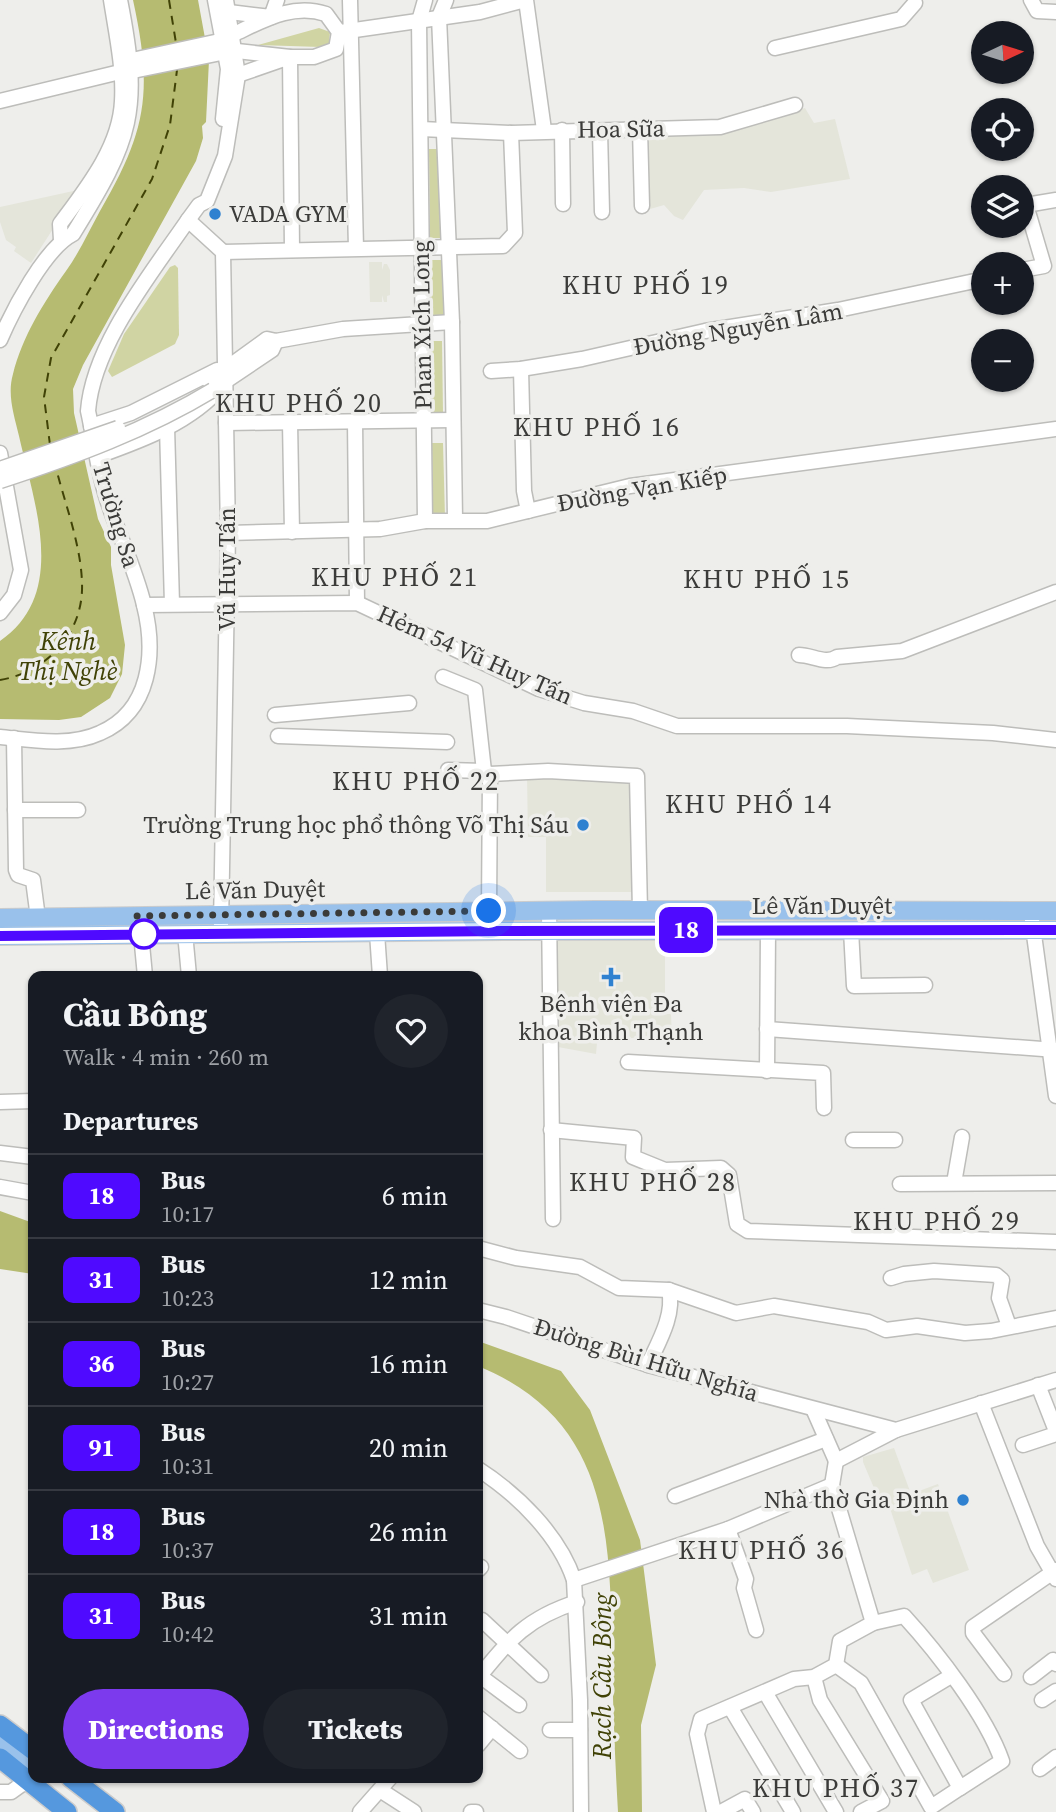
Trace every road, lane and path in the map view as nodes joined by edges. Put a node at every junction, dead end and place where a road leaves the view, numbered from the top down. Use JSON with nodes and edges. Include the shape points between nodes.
{"nodes":[{"id":1,"x":111,"y":0,"type":"edge"},
{"id":2,"x":120,"y":0,"type":"edge"},
{"id":3,"x":215,"y":0,"type":"edge"},
{"id":4,"x":277,"y":0,"type":"edge"},
{"id":5,"x":350,"y":0,"type":"edge"},
{"id":6,"x":425,"y":0,"type":"edge"},
{"id":7,"x":446,"y":0,"type":"edge"},
{"id":8,"x":526,"y":0,"type":"edge"},
{"id":9,"x":1031,"y":0,"type":"edge"},
{"id":10,"x":918,"y":1,"type":"edge"},
{"id":11,"x":227,"y":6,"type":"edge"},
{"id":12,"x":1056,"y":12,"type":"edge"},
{"id":13,"x":271,"y":17,"type":"junction"},
{"id":14,"x":439,"y":18,"type":"junction"},
{"id":15,"x":419,"y":21,"type":"junction"},
{"id":16,"x":344,"y":31,"type":"junction"},
{"id":17,"x":230,"y":44,"type":"junction"},
{"id":18,"x":775,"y":48,"type":"dead end"},
{"id":19,"x":290,"y":57,"type":"junction"},
{"id":20,"x":128,"y":68,"type":"junction"},
{"id":21,"x":239,"y":75,"type":"junction"},
{"id":22,"x":0,"y":101,"type":"edge"},
{"id":23,"x":795,"y":105,"type":"dead end"},
{"id":24,"x":421,"y":129,"type":"junction"},
{"id":25,"x":640,"y":129,"type":"junction"},
{"id":26,"x":444,"y":130,"type":"junction"},
{"id":27,"x":544,"y":130,"type":"junction"},
{"id":28,"x":562,"y":130,"type":"junction"},
{"id":29,"x":600,"y":131,"type":"junction"},
{"id":30,"x":511,"y":133,"type":"junction"},
{"id":31,"x":1056,"y":201,"type":"edge"},
{"id":32,"x":563,"y":204,"type":"dead end"},
{"id":33,"x":199,"y":205,"type":"junction"},
{"id":34,"x":642,"y":206,"type":"dead end"},
{"id":35,"x":602,"y":212,"type":"dead end"},
{"id":36,"x":188,"y":220,"type":"junction"},
{"id":37,"x":448,"y":246,"type":"junction"},
{"id":38,"x":420,"y":247,"type":"junction"},
{"id":39,"x":356,"y":248,"type":"junction"},
{"id":40,"x":292,"y":250,"type":"junction"},
{"id":41,"x":223,"y":252,"type":"junction"},
{"id":42,"x":1034,"y":268,"type":"edge"},
{"id":43,"x":971,"y":282,"type":"edge"},
{"id":44,"x":421,"y":322,"type":"junction"},
{"id":45,"x":452,"y":322,"type":"junction"},
{"id":46,"x":0,"y":340,"type":"edge"},
{"id":47,"x":521,"y":369,"type":"junction"},
{"id":48,"x":491,"y":371,"type":"dead end"},
{"id":49,"x":218,"y":380,"type":"junction"},
{"id":50,"x":424,"y":420,"type":"junction"},
{"id":51,"x":453,"y":420,"type":"junction"},
{"id":52,"x":355,"y":421,"type":"junction"},
{"id":53,"x":290,"y":422,"type":"junction"},
{"id":54,"x":226,"y":423,"type":"junction"},
{"id":55,"x":92,"y":426,"type":"junction"},
{"id":56,"x":167,"y":428,"type":"junction"},
{"id":57,"x":1056,"y":429,"type":"edge"},
{"id":58,"x":0,"y":456,"type":"edge"},
{"id":59,"x":98,"y":456,"type":"junction"},
{"id":60,"x":0,"y":469,"type":"edge"},
{"id":61,"x":3,"y":487,"type":"edge"},
{"id":62,"x":528,"y":510,"type":"junction"},
{"id":63,"x":455,"y":519,"type":"junction"},
{"id":64,"x":425,"y":521,"type":"junction"},
{"id":65,"x":358,"y":529,"type":"junction"},
{"id":66,"x":292,"y":532,"type":"junction"},
{"id":67,"x":228,"y":533,"type":"junction"},
{"id":68,"x":1056,"y":592,"type":"edge"},
{"id":69,"x":227,"y":603,"type":"junction"},
{"id":70,"x":357,"y":603,"type":"junction"},
{"id":71,"x":172,"y":604,"type":"junction"},
{"id":72,"x":144,"y":605,"type":"junction"},
{"id":73,"x":0,"y":613,"type":"edge"},
{"id":74,"x":799,"y":655,"type":"dead end"},
{"id":75,"x":443,"y":677,"type":"dead end"},
{"id":76,"x":409,"y":703,"type":"dead end"},
{"id":77,"x":275,"y":715,"type":"dead end"},
{"id":78,"x":278,"y":736,"type":"dead end"},
{"id":79,"x":7,"y":737,"type":"edge"},
{"id":80,"x":1056,"y":740,"type":"edge"},
{"id":81,"x":447,"y":742,"type":"dead end"},
{"id":82,"x":448,"y":770,"type":"dead end"},
{"id":83,"x":487,"y":773,"type":"junction"},
{"id":84,"x":15,"y":810,"type":"junction"},
{"id":85,"x":78,"y":810,"type":"dead end"},
{"id":86,"x":595,"y":910,"type":"junction"},
{"id":87,"x":489,"y":911,"type":"junction"},
{"id":88,"x":549,"y":911,"type":"junction"},
{"id":89,"x":640,"y":911,"type":"junction"},
{"id":90,"x":1032,"y":911,"type":"junction"},
{"id":91,"x":1056,"y":911,"type":"edge"},
{"id":92,"x":376,"y":913,"type":"junction"},
{"id":93,"x":221,"y":915,"type":"junction"},
{"id":94,"x":0,"y":918,"type":"edge"},
{"id":95,"x":38,"y":918,"type":"junction"},
{"id":96,"x":768,"y":930,"type":"junction"},
{"id":97,"x":851,"y":930,"type":"junction"},
{"id":98,"x":1056,"y":930,"type":"edge"},
{"id":99,"x":549,"y":931,"type":"junction"},
{"id":100,"x":595,"y":931,"type":"junction"},
{"id":101,"x":1033,"y":931,"type":"junction"},
{"id":102,"x":185,"y":933,"type":"junction"},
{"id":103,"x":220,"y":933,"type":"junction"},
{"id":104,"x":377,"y":933,"type":"junction"},
{"id":105,"x":141,"y":934,"type":"junction"},
{"id":106,"x":0,"y":936,"type":"edge"},
{"id":107,"x":145,"y":971,"type":"edge"},
{"id":108,"x":189,"y":971,"type":"edge"},
{"id":109,"x":380,"y":971,"type":"edge"},
{"id":110,"x":925,"y":985,"type":"dead end"},
{"id":111,"x":767,"y":1029,"type":"junction"},
{"id":112,"x":1052,"y":1049,"type":"edge"},
{"id":113,"x":628,"y":1062,"type":"dead end"},
{"id":114,"x":767,"y":1071,"type":"junction"},
{"id":115,"x":1056,"y":1096,"type":"edge"},
{"id":116,"x":28,"y":1101,"type":"edge"},
{"id":117,"x":0,"y":1102,"type":"edge"},
{"id":118,"x":824,"y":1108,"type":"dead end"},
{"id":119,"x":551,"y":1130,"type":"junction"},
{"id":120,"x":962,"y":1137,"type":"dead end"},
{"id":121,"x":853,"y":1140,"type":"dead end"},
{"id":122,"x":895,"y":1140,"type":"dead end"},
{"id":123,"x":0,"y":1153,"type":"edge"},
{"id":124,"x":28,"y":1156,"type":"edge"},
{"id":125,"x":954,"y":1182,"type":"junction"},
{"id":126,"x":1056,"y":1183,"type":"edge"},
{"id":127,"x":900,"y":1184,"type":"dead end"},
{"id":128,"x":0,"y":1187,"type":"edge"},
{"id":129,"x":28,"y":1192,"type":"edge"},
{"id":130,"x":553,"y":1219,"type":"dead end"},
{"id":131,"x":1056,"y":1242,"type":"edge"},
{"id":132,"x":483,"y":1249,"type":"edge"},
{"id":133,"x":891,"y":1278,"type":"dead end"},
{"id":134,"x":669,"y":1290,"type":"junction"},
{"id":135,"x":483,"y":1311,"type":"edge"},
{"id":136,"x":1056,"y":1318,"type":"edge"},
{"id":137,"x":1009,"y":1326,"type":"junction"},
{"id":138,"x":648,"y":1365,"type":"junction"},
{"id":139,"x":1056,"y":1380,"type":"edge"},
{"id":140,"x":1038,"y":1385,"type":"junction"},
{"id":141,"x":981,"y":1403,"type":"junction"},
{"id":142,"x":814,"y":1411,"type":"junction"},
{"id":143,"x":895,"y":1430,"type":"junction"},
{"id":144,"x":1056,"y":1433,"type":"edge"},
{"id":145,"x":826,"y":1439,"type":"junction"},
{"id":146,"x":1023,"y":1445,"type":"dead end"},
{"id":147,"x":835,"y":1461,"type":"junction"},
{"id":148,"x":483,"y":1472,"type":"edge"},
{"id":149,"x":831,"y":1485,"type":"junction"},
{"id":150,"x":675,"y":1496,"type":"dead end"},
{"id":151,"x":729,"y":1529,"type":"junction"},
{"id":152,"x":1055,"y":1574,"type":"edge"},
{"id":153,"x":573,"y":1580,"type":"junction"},
{"id":154,"x":577,"y":1602,"type":"junction"},
{"id":155,"x":483,"y":1621,"type":"edge"},
{"id":156,"x":873,"y":1623,"type":"junction"},
{"id":157,"x":757,"y":1630,"type":"dead end"},
{"id":158,"x":505,"y":1643,"type":"junction"},
{"id":159,"x":1056,"y":1664,"type":"edge"},
{"id":160,"x":836,"y":1665,"type":"junction"},
{"id":161,"x":483,"y":1669,"type":"edge"},
{"id":162,"x":1004,"y":1674,"type":"dead end"},
{"id":163,"x":483,"y":1675,"type":"edge"},
{"id":164,"x":541,"y":1675,"type":"dead end"},
{"id":165,"x":814,"y":1676,"type":"junction"},
{"id":166,"x":951,"y":1676,"type":"junction"},
{"id":167,"x":1031,"y":1677,"type":"dead end"},
{"id":168,"x":1056,"y":1691,"type":"edge"},
{"id":169,"x":765,"y":1692,"type":"junction"},
{"id":170,"x":1042,"y":1700,"type":"dead end"},
{"id":171,"x":519,"y":1705,"type":"dead end"},
{"id":172,"x":730,"y":1707,"type":"junction"},
{"id":173,"x":483,"y":1721,"type":"edge"},
{"id":174,"x":0,"y":1725,"type":"edge"},
{"id":175,"x":492,"y":1728,"type":"junction"},
{"id":176,"x":550,"y":1730,"type":"dead end"},
{"id":177,"x":580,"y":1730,"type":"junction"},
{"id":178,"x":483,"y":1739,"type":"edge"},
{"id":179,"x":0,"y":1746,"type":"edge"},
{"id":180,"x":28,"y":1746,"type":"edge"},
{"id":181,"x":520,"y":1751,"type":"dead end"},
{"id":182,"x":1056,"y":1757,"type":"edge"},
{"id":183,"x":0,"y":1758,"type":"edge"},
{"id":184,"x":28,"y":1768,"type":"edge"},
{"id":185,"x":28,"y":1769,"type":"edge"},
{"id":186,"x":1040,"y":1769,"type":"dead end"},
{"id":187,"x":28,"y":1773,"type":"edge"},
{"id":188,"x":42,"y":1783,"type":"edge"},
{"id":189,"x":83,"y":1783,"type":"edge"},
{"id":190,"x":386,"y":1783,"type":"edge"},
{"id":191,"x":960,"y":1788,"type":"junction"},
{"id":192,"x":380,"y":1790,"type":"junction"},
{"id":193,"x":0,"y":1792,"type":"edge"},
{"id":194,"x":110,"y":1808,"type":"edge"},
{"id":195,"x":67,"y":1812,"type":"edge"},
{"id":196,"x":128,"y":1812,"type":"edge"},
{"id":197,"x":359,"y":1812,"type":"edge"},
{"id":198,"x":414,"y":1812,"type":"edge"},
{"id":199,"x":581,"y":1812,"type":"edge"},
{"id":200,"x":714,"y":1812,"type":"edge"},
{"id":201,"x":722,"y":1812,"type":"edge"},
{"id":202,"x":752,"y":1812,"type":"edge"},
{"id":203,"x":793,"y":1812,"type":"edge"},
{"id":204,"x":836,"y":1812,"type":"edge"},
{"id":205,"x":861,"y":1812,"type":"edge"}],
"edges":[{"from":1,"to":20,"type":"street"},
{"from":2,"to":20,"type":"street"},
{"from":3,"to":17,"type":"street","name":"Trường Sa"},
{"from":4,"to":13,"type":"street"},
{"from":5,"to":16,"type":"street"},
{"from":6,"to":15,"type":"street","name":"Phan Xích Long"},
{"from":7,"to":14,"type":"street","name":"Phan Xích Long"},
{"from":8,"to":14,"type":"street"},
{"from":8,"to":27,"type":"street"},
{"from":9,"to":12,"type":"street","via":[[1037,11]]},
{"from":10,"to":18,"type":"street","via":[[901,19]]},
{"from":11,"to":13,"type":"street"},
{"from":11,"to":17,"type":"street","name":"Trường Sa"},
{"from":13,"to":16,"type":"street","via":[[291,10],[315,10]]},
{"from":13,"to":17,"type":"street"},
{"from":14,"to":15,"type":"street"},
{"from":14,"to":26,"type":"street","name":"Phan Xích Long"},
{"from":15,"to":16,"type":"street"},
{"from":15,"to":24,"type":"street","name":"Phan Xích Long"},
{"from":16,"to":19,"type":"street","via":[[336,49],[314,57]]},
{"from":16,"to":39,"type":"street"},
{"from":17,"to":19,"type":"street"},
{"from":17,"to":20,"type":"street"},
{"from":17,"to":21,"type":"street","name":"Trường Sa"},
{"from":17,"to":33,"type":"street","name":"Trường Sa","via":[[223,122]]},
{"from":19,"to":21,"type":"street"},
{"from":19,"to":40,"type":"street"},
{"from":20,"to":22,"type":"street"},
{"from":20,"to":46,"type":"street","via":[[110,148],[60,224],[61,240]]},
{"from":21,"to":33,"type":"street","name":"Trường Sa","via":[[225,156],[207,201]]},
{"from":23,"to":25,"type":"street","name":"Hoa Sữa","via":[[720,127]]},
{"from":24,"to":26,"type":"street"},
{"from":24,"to":38,"type":"street","name":"Phan Xích Long"},
{"from":25,"to":29,"type":"street","name":"Hoa Sữa"},
{"from":25,"to":34,"type":"street"},
{"from":26,"to":30,"type":"street","name":"Hoa Sữa"},
{"from":26,"to":37,"type":"street","name":"Phan Xích Long"},
{"from":27,"to":28,"type":"street","name":"Hoa Sữa"},
{"from":27,"to":30,"type":"street","name":"Hoa Sữa"},
{"from":28,"to":29,"type":"street","name":"Hoa Sữa"},
{"from":28,"to":32,"type":"street"},
{"from":29,"to":35,"type":"street"},
{"from":30,"to":37,"type":"street","via":[[515,233],[503,246]]},
{"from":31,"to":42,"type":"street","via":[[1027,205],[1044,266]]},
{"from":33,"to":36,"type":"street","name":"Trường Sa"},
{"from":36,"to":41,"type":"street"},
{"from":36,"to":55,"type":"street","name":"Trường Sa","via":[[113,334],[94,377],[88,411]]},
{"from":37,"to":38,"type":"street"},
{"from":37,"to":45,"type":"street","name":"Phan Xích Long"},
{"from":38,"to":39,"type":"street"},
{"from":38,"to":44,"type":"street","name":"Phan Xích Long"},
{"from":39,"to":40,"type":"street"},
{"from":40,"to":41,"type":"street"},
{"from":41,"to":49,"type":"street","name":"Vũ Huy Tấn"},
{"from":43,"to":47,"type":"street","name":"Đường Nguyễn Lâm"},
{"from":44,"to":45,"type":"street"},
{"from":44,"to":49,"type":"street","via":[[276,341],[272,350]]},
{"from":44,"to":50,"type":"street","name":"Phan Xích Long"},
{"from":45,"to":51,"type":"street","name":"Phan Xích Long"},
{"from":47,"to":48,"type":"street","name":"Đường Nguyễn Lâm"},
{"from":47,"to":62,"type":"street"},
{"from":49,"to":54,"type":"street","name":"Vũ Huy Tấn"},
{"from":49,"to":55,"type":"street","via":[[207,373],[131,412]]},
{"from":49,"to":56,"type":"street","via":[[206,405]]},
{"from":49,"to":60,"type":"street","bridge":true,"via":[[108,432]]},
{"from":49,"to":61,"type":"street","bridge":true,"via":[[175,413]]},
{"from":50,"to":51,"type":"street"},
{"from":50,"to":52,"type":"street"},
{"from":50,"to":64,"type":"street","name":"Phan Xích Long"},
{"from":51,"to":63,"type":"street","name":"Phan Xích Long"},
{"from":52,"to":53,"type":"street"},
{"from":52,"to":65,"type":"street"},
{"from":53,"to":54,"type":"street"},
{"from":53,"to":66,"type":"street"},
{"from":54,"to":67,"type":"street","name":"Vũ Huy Tấn"},
{"from":55,"to":59,"type":"street","name":"Trường Sa"},
{"from":56,"to":59,"type":"street"},
{"from":56,"to":71,"type":"street"},
{"from":57,"to":62,"type":"street","name":"Đường Vạn Kiếp","via":[[630,486]]},
{"from":58,"to":61,"type":"street"},
{"from":59,"to":72,"type":"street","name":"Trường Sa","via":[[107,501]]},
{"from":61,"to":73,"type":"street","via":[[21,570],[14,594]]},
{"from":62,"to":63,"type":"street","name":"Đường Vạn Kiếp","via":[[487,521]]},
{"from":63,"to":64,"type":"street","name":"Đường Vạn Kiếp"},
{"from":64,"to":65,"type":"street","name":"Đường Vạn Kiếp"},
{"from":65,"to":66,"type":"street","name":"Đường Vạn Kiếp"},
{"from":65,"to":70,"type":"street"},
{"from":66,"to":67,"type":"street","name":"Đường Vạn Kiếp"},
{"from":67,"to":69,"type":"street","name":"Vũ Huy Tấn"},
{"from":68,"to":74,"type":"street","via":[[902,651],[832,661]]},
{"from":69,"to":70,"type":"street","name":"Hẻm 54 Vũ Huy Tấn"},
{"from":69,"to":71,"type":"street","name":"Hẻm 54 Vũ Huy Tấn"},
{"from":69,"to":93,"type":"street","name":"Vũ Huy Tấn"},
{"from":70,"to":80,"type":"street","name":"Hẻm 54 Vũ Huy Tấn","via":[[539,689],[677,726],[847,726]]},
{"from":71,"to":72,"type":"street","name":"Hẻm 54 Vũ Huy Tấn"},
{"from":72,"to":79,"type":"street","name":"Trường Sa","via":[[150,658],[147,677],[138,702],[122,720],[100,734],[81,738]]},
{"from":75,"to":83,"type":"street","via":[[475,690]]},
{"from":76,"to":77,"type":"street"},
{"from":78,"to":81,"type":"street"},
{"from":79,"to":84,"type":"street"},
{"from":82,"to":83,"type":"street"},
{"from":83,"to":87,"type":"street"},
{"from":83,"to":89,"type":"street","via":[[637,776]]},
{"from":84,"to":85,"type":"street"},
{"from":84,"to":95,"type":"street","via":[[16,870],[33,880]]},
{"from":86,"to":88,"type":"main road","name":"Lê Văn Duyệt"},
{"from":86,"to":89,"type":"main road","name":"Lê Văn Duyệt"},
{"from":86,"to":100,"type":"main road"},
{"from":87,"to":88,"type":"main road","name":"Lê Văn Duyệt"},
{"from":87,"to":92,"type":"main road","name":"Lê Văn Duyệt"},
{"from":88,"to":99,"type":"street"},
{"from":89,"to":90,"type":"main road","name":"Lê Văn Duyệt"},
{"from":90,"to":91,"type":"main road","name":"Lê Văn Duyệt"},
{"from":90,"to":101,"type":"street"},
{"from":92,"to":93,"type":"main road","name":"Lê Văn Duyệt"},
{"from":92,"to":104,"type":"main road"},
{"from":93,"to":95,"type":"main road","name":"Lê Văn Duyệt"},
{"from":93,"to":103,"type":"street","name":"Vũ Huy Tấn"},
{"from":94,"to":95,"type":"main road","name":"Lê Văn Duyệt"},
{"from":96,"to":97,"type":"main road","name":"Lê Văn Duyệt"},
{"from":96,"to":100,"type":"main road","name":"Lê Văn Duyệt"},
{"from":96,"to":111,"type":"street"},
{"from":97,"to":101,"type":"main road","name":"Lê Văn Duyệt"},
{"from":97,"to":110,"type":"street","via":[[854,986]]},
{"from":98,"to":101,"type":"main road","name":"Lê Văn Duyệt"},
{"from":99,"to":100,"type":"main road","name":"Lê Văn Duyệt"},
{"from":99,"to":104,"type":"main road","name":"Lê Văn Duyệt"},
{"from":99,"to":119,"type":"street"},
{"from":101,"to":112,"type":"street"},
{"from":102,"to":103,"type":"main road","name":"Lê Văn Duyệt"},
{"from":102,"to":105,"type":"main road","name":"Lê Văn Duyệt"},
{"from":102,"to":108,"type":"street"},
{"from":103,"to":104,"type":"main road","name":"Lê Văn Duyệt"},
{"from":104,"to":109,"type":"street"},
{"from":105,"to":106,"type":"main road","name":"Lê Văn Duyệt"},
{"from":105,"to":107,"type":"street"},
{"from":111,"to":112,"type":"street"},
{"from":111,"to":114,"type":"street"},
{"from":112,"to":115,"type":"street"},
{"from":113,"to":114,"type":"street"},
{"from":114,"to":118,"type":"street","via":[[823,1073]]},
{"from":116,"to":117,"type":"street"},
{"from":119,"to":130,"type":"street"},
{"from":119,"to":131,"type":"street","via":[[634,1138],[633,1157],[665,1170],[721,1168],[729,1175],[737,1224],[748,1231]]},
{"from":120,"to":125,"type":"street"},
{"from":121,"to":122,"type":"street"},
{"from":123,"to":124,"type":"street"},
{"from":125,"to":126,"type":"street"},
{"from":125,"to":127,"type":"street"},
{"from":128,"to":129,"type":"street"},
{"from":132,"to":134,"type":"street","via":[[580,1267],[619,1288]]},
{"from":133,"to":137,"type":"street","via":[[934,1271],[996,1275],[1002,1280],[999,1298]]},
{"from":134,"to":137,"type":"street","via":[[736,1313],[774,1306],[868,1322],[886,1330],[918,1325],[965,1333]]},
{"from":134,"to":138,"type":"street","via":[[672,1300],[664,1330]]},
{"from":135,"to":138,"type":"street","name":"Đường Bùi Hữu Nghĩa"},
{"from":136,"to":137,"type":"street"},
{"from":138,"to":142,"type":"street","name":"Đường Bùi Hữu Nghĩa"},
{"from":139,"to":140,"type":"street"},
{"from":140,"to":141,"type":"street"},
{"from":140,"to":144,"type":"street"},
{"from":141,"to":143,"type":"street"},
{"from":141,"to":152,"type":"street","via":[[1037,1546]]},
{"from":142,"to":143,"type":"street","name":"Đường Bùi Hữu Nghĩa"},
{"from":142,"to":145,"type":"street"},
{"from":143,"to":147,"type":"street"},
{"from":144,"to":146,"type":"street"},
{"from":145,"to":147,"type":"street"},
{"from":145,"to":150,"type":"street"},
{"from":147,"to":149,"type":"street"},
{"from":148,"to":153,"type":"street","via":[[542,1527]]},
{"from":149,"to":151,"type":"street"},
{"from":149,"to":156,"type":"street"},
{"from":151,"to":153,"type":"street"},
{"from":151,"to":157,"type":"street"},
{"from":152,"to":162,"type":"street","via":[[973,1627]]},
{"from":153,"to":154,"type":"street"},
{"from":154,"to":158,"type":"street","via":[[548,1612]]},
{"from":154,"to":177,"type":"street"},
{"from":155,"to":158,"type":"street"},
{"from":156,"to":160,"type":"street","via":[[840,1641]]},
{"from":156,"to":166,"type":"street","via":[[904,1616]]},
{"from":158,"to":161,"type":"street"},
{"from":158,"to":164,"type":"street"},
{"from":159,"to":167,"type":"street","via":[[1053,1660]]},
{"from":160,"to":165,"type":"street"},
{"from":160,"to":191,"type":"street","via":[[861,1683],[931,1807]]},
{"from":163,"to":171,"type":"street"},
{"from":165,"to":169,"type":"street"},
{"from":165,"to":205,"type":"street","via":[[820,1700],[882,1801]]},
{"from":166,"to":191,"type":"street","via":[[911,1700]]},
{"from":166,"to":191,"type":"street","via":[[996,1744],[1002,1761]]},
{"from":168,"to":170,"type":"street"},
{"from":169,"to":172,"type":"street"},
{"from":169,"to":204,"type":"street"},
{"from":172,"to":200,"type":"street","via":[[701,1718],[697,1734]]},
{"from":172,"to":203,"type":"street"},
{"from":173,"to":175,"type":"street"},
{"from":174,"to":180,"type":"highway"},
{"from":175,"to":178,"type":"street"},
{"from":175,"to":181,"type":"street"},
{"from":176,"to":177,"type":"street"},
{"from":177,"to":199,"type":"street"},
{"from":179,"to":184,"type":"main road"},
{"from":182,"to":186,"type":"street"},
{"from":183,"to":185,"type":"highway"},
{"from":187,"to":193,"type":"street","via":[[11,1792]]},
{"from":188,"to":195,"type":"highway"},
{"from":189,"to":194,"type":"highway"},
{"from":190,"to":192,"type":"street"},
{"from":192,"to":197,"type":"street"},
{"from":192,"to":198,"type":"street"},
{"from":194,"to":196,"type":"main road"},
{"from":201,"to":202,"type":"street","via":[[745,1799]]}]}
